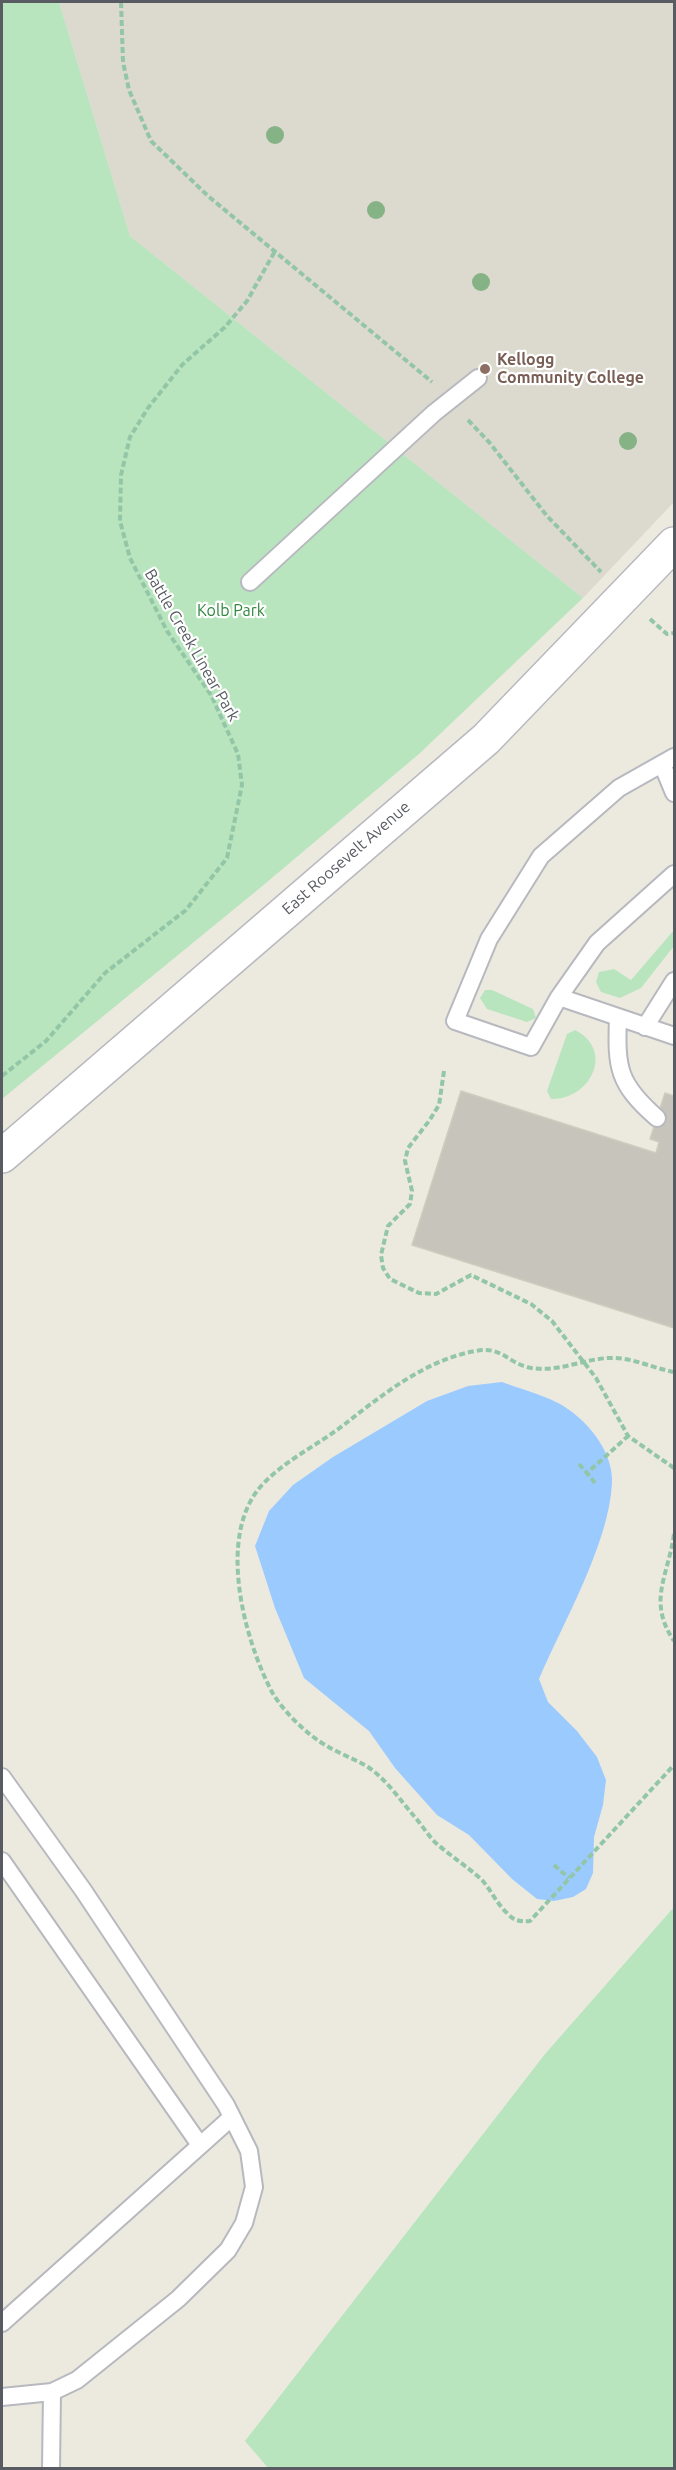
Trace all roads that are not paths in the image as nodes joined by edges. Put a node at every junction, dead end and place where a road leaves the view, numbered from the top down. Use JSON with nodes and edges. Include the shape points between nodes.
{"nodes":[{"id":1,"x":477,"y":378,"type":"dead end"},
{"id":2,"x":672,"y":551,"type":"edge"},
{"id":3,"x":250,"y":582,"type":"dead end"},
{"id":4,"x":668,"y":761,"type":"edge"},
{"id":5,"x":675,"y":793,"type":"edge"},
{"id":6,"x":675,"y":873,"type":"edge"},
{"id":7,"x":675,"y":981,"type":"edge"},
{"id":8,"x":558,"y":997,"type":"junction"},
{"id":9,"x":618,"y":1018,"type":"junction"},
{"id":10,"x":645,"y":1027,"type":"junction"},
{"id":11,"x":675,"y":1036,"type":"edge"},
{"id":12,"x":657,"y":1118,"type":"dead end"},
{"id":13,"x":2,"y":1156,"type":"edge"},
{"id":14,"x":2,"y":1777,"type":"edge"},
{"id":15,"x":2,"y":1861,"type":"edge"},
{"id":16,"x":232,"y":2117,"type":"junction"},
{"id":17,"x":200,"y":2145,"type":"junction"},
{"id":18,"x":2,"y":2323,"type":"edge"},
{"id":19,"x":52,"y":2392,"type":"junction"},
{"id":20,"x":2,"y":2397,"type":"edge"},
{"id":21,"x":51,"y":2469,"type":"edge"}],
"edges":[{"from":1,"to":3,"type":"lane"},
{"from":2,"to":13,"type":"street","name":"East Roosevelt Avenue","via":[[486,739]]},
{"from":4,"to":5,"type":"lane"},
{"from":4,"to":8,"type":"lane","via":[[619,788],[541,856],[489,939],[455,1021],[531,1047]]},
{"from":6,"to":8,"type":"lane","via":[[597,943]]},
{"from":7,"to":10,"type":"lane"},
{"from":8,"to":9,"type":"lane"},
{"from":9,"to":10,"type":"lane"},
{"from":9,"to":12,"type":"lane","via":[[617,1053],[622,1076],[633,1096]]},
{"from":10,"to":11,"type":"lane"},
{"from":14,"to":16,"type":"lane","via":[[83,1890]]},
{"from":15,"to":17,"type":"lane"},
{"from":16,"to":17,"type":"lane"},
{"from":16,"to":19,"type":"lane","via":[[249,2151],[254,2187],[244,2223],[228,2250],[178,2299],[77,2380]]},
{"from":17,"to":18,"type":"lane"},
{"from":19,"to":20,"type":"lane"},
{"from":19,"to":21,"type":"lane"}]}
